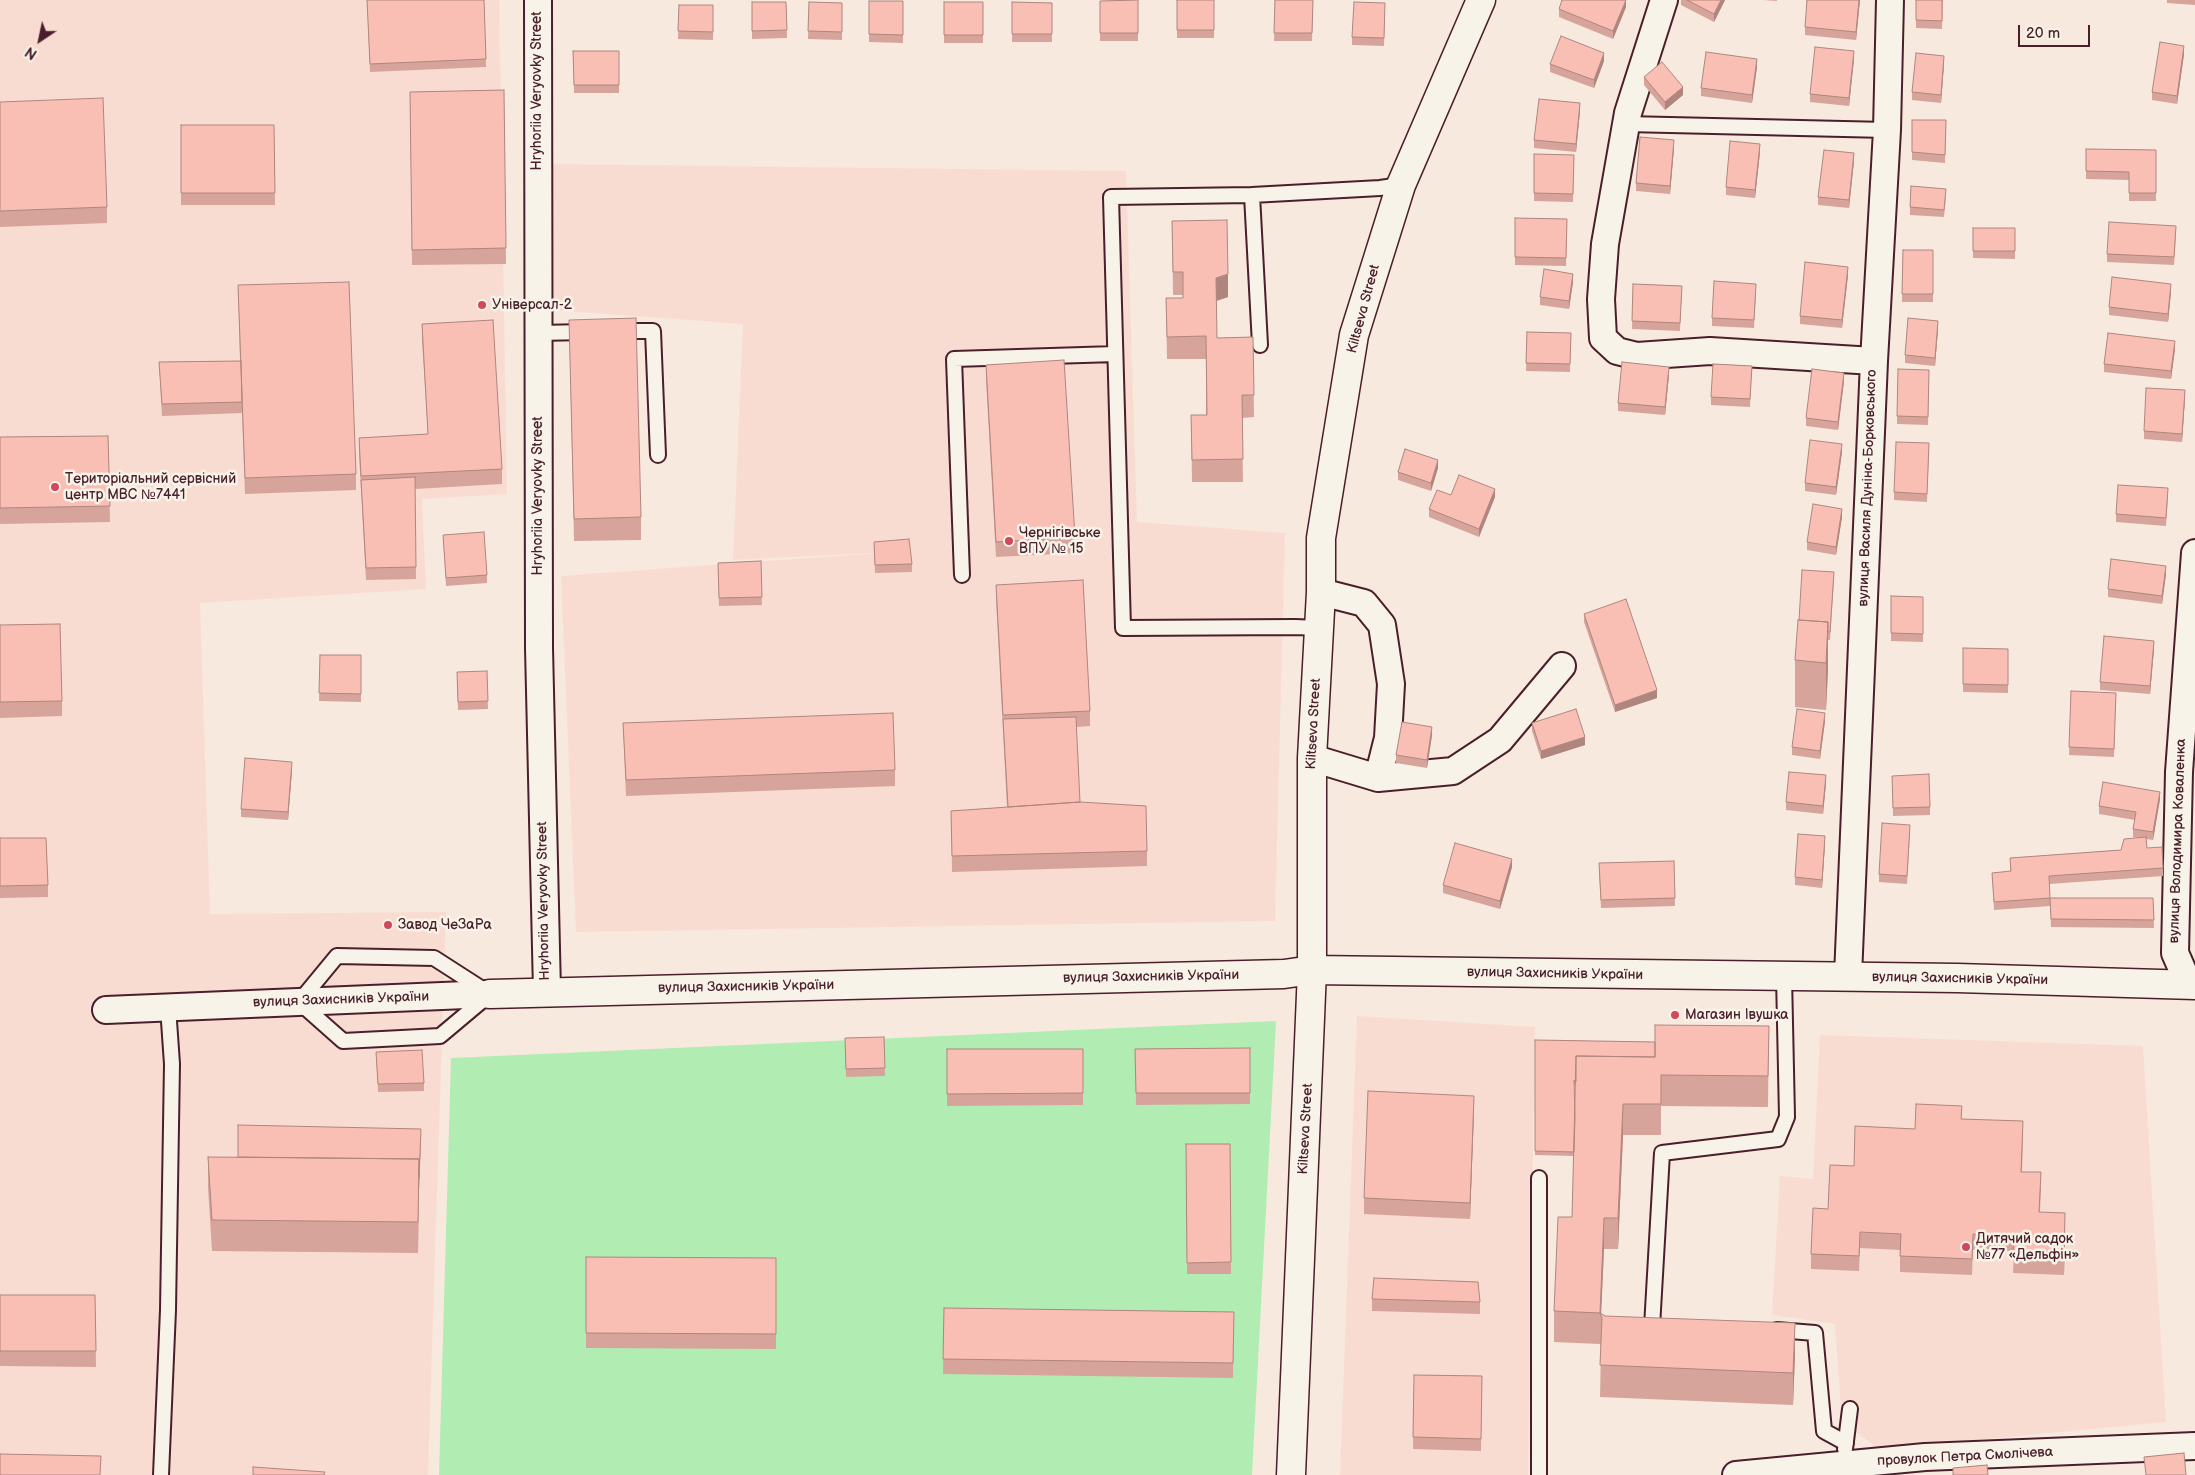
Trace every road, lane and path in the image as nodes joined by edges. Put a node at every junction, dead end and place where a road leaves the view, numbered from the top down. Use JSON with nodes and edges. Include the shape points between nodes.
{"nodes":[{"id":1,"x":538,"y":0,"type":"edge"},
{"id":2,"x":1481,"y":0,"type":"edge"},
{"id":3,"x":1664,"y":0,"type":"edge"},
{"id":4,"x":1890,"y":0,"type":"edge"},
{"id":5,"x":1626,"y":124,"type":"junction"},
{"id":6,"x":1887,"y":130,"type":"junction"},
{"id":7,"x":1401,"y":185,"type":"junction"},
{"id":8,"x":1252,"y":194,"type":"junction"},
{"id":9,"x":537,"y":333,"type":"junction"},
{"id":10,"x":1260,"y":345,"type":"dead end"},
{"id":11,"x":1115,"y":354,"type":"junction"},
{"id":12,"x":1874,"y":361,"type":"junction"},
{"id":13,"x":658,"y":456,"type":"dead end"},
{"id":14,"x":2195,"y":552,"type":"edge"},
{"id":15,"x":962,"y":575,"type":"dead end"},
{"id":16,"x":1321,"y":592,"type":"junction"},
{"id":17,"x":1319,"y":628,"type":"junction"},
{"id":18,"x":1562,"y":666,"type":"dead end"},
{"id":19,"x":1312,"y":758,"type":"junction"},
{"id":20,"x":2187,"y":773,"type":"edge"},
{"id":21,"x":1378,"y":778,"type":"junction"},
{"id":22,"x":1312,"y":970,"type":"junction"},
{"id":23,"x":1784,"y":976,"type":"junction"},
{"id":24,"x":1848,"y":976,"type":"junction"},
{"id":25,"x":547,"y":991,"type":"junction"},
{"id":26,"x":2193,"y":992,"type":"edge"},
{"id":27,"x":490,"y":994,"type":"junction"},
{"id":28,"x":298,"y":1002,"type":"junction"},
{"id":29,"x":168,"y":1007,"type":"junction"},
{"id":30,"x":106,"y":1010,"type":"dead end"},
{"id":31,"x":1539,"y":1178,"type":"dead end"},
{"id":32,"x":1670,"y":1328,"type":"edge"},
{"id":33,"x":1765,"y":1329,"type":"edge"},
{"id":34,"x":1850,"y":1409,"type":"dead end"},
{"id":35,"x":2195,"y":1446,"type":"edge"},
{"id":36,"x":1845,"y":1454,"type":"junction"},
{"id":37,"x":1926,"y":1466,"type":"edge"},
{"id":38,"x":161,"y":1475,"type":"edge"},
{"id":39,"x":1291,"y":1475,"type":"edge"},
{"id":40,"x":1539,"y":1475,"type":"edge"},
{"id":41,"x":1736,"y":1475,"type":"edge"}],
"edges":[{"from":1,"to":9,"type":"street","name":"Hryhoriia Veryovky Street"},
{"from":2,"to":7,"type":"street","name":"Kiltseva Street"},
{"from":3,"to":5,"type":"street"},
{"from":4,"to":6,"type":"street","name":"вулиця Василя Дуніна-Борковського"},
{"from":5,"to":6,"type":"lane"},
{"from":5,"to":12,"type":"street","via":[[1605,244],[1601,299],[1604,338],[1617,351],[1637,356],[1710,351]]},
{"from":6,"to":12,"type":"street","name":"вулиця Василя Дуніна-Борковського"},
{"from":7,"to":8,"type":"lane"},
{"from":7,"to":16,"type":"street","name":"Kiltseva Street","via":[[1354,335],[1321,538]]},
{"from":8,"to":10,"type":"lane"},
{"from":8,"to":11,"type":"lane","via":[[1111,197]]},
{"from":9,"to":13,"type":"lane","via":[[654,330]]},
{"from":9,"to":25,"type":"street","name":"Hryhoriia Veryovky Street","via":[[538,648]]},
{"from":11,"to":15,"type":"lane","via":[[954,359]]},
{"from":11,"to":17,"type":"lane","via":[[1123,628]]},
{"from":12,"to":24,"type":"street","name":"вулиця Василя Дуніна-Борковського"},
{"from":14,"to":20,"type":"street","name":"вулиця Володимира Коваленка"},
{"from":16,"to":17,"type":"street","name":"Kiltseva Street"},
{"from":16,"to":21,"type":"street","via":[[1364,603],[1382,625],[1391,684],[1388,738]]},
{"from":17,"to":19,"type":"street","name":"Kiltseva Street"},
{"from":18,"to":21,"type":"street","via":[[1500,740],[1453,771]]},
{"from":19,"to":21,"type":"street"},
{"from":19,"to":22,"type":"street","name":"Kiltseva Street"},
{"from":20,"to":26,"type":"street","name":"вулиця Володимира Коваленка","via":[[2175,953]]},
{"from":22,"to":23,"type":"street","name":"вулиця Захисників України"},
{"from":22,"to":25,"type":"street","name":"вулиця Захисників України","via":[[1284,974]]},
{"from":22,"to":39,"type":"street","name":"Kiltseva Street"},
{"from":23,"to":24,"type":"street","name":"вулиця Захисників України"},
{"from":23,"to":32,"type":"lane","via":[[1786,1117],[1778,1139],[1662,1153],[1652,1327]]},
{"from":24,"to":26,"type":"street","name":"вулиця Захисників України"},
{"from":25,"to":27,"type":"street","name":"вулиця Захисників України"},
{"from":27,"to":28,"type":"street","name":"вулиця Захисників України"},
{"from":27,"to":28,"type":"lane","via":[[440,1036],[343,1041]]},
{"from":27,"to":28,"type":"lane","via":[[434,958],[338,956]]},
{"from":28,"to":29,"type":"street","name":"вулиця Захисників України"},
{"from":29,"to":30,"type":"street","name":"вулиця Захисників України"},
{"from":29,"to":38,"type":"lane","via":[[172,1074]]},
{"from":31,"to":40,"type":"lane"},
{"from":33,"to":36,"type":"lane","via":[[1815,1333],[1824,1431]]},
{"from":34,"to":36,"type":"lane"},
{"from":35,"to":37,"type":"street","name":"провулок Петра Смолічева"},
{"from":36,"to":37,"type":"street","name":"провулок Петра Смолічева"},
{"from":36,"to":41,"type":"street","name":"провулок Петра Смолічева"}]}
